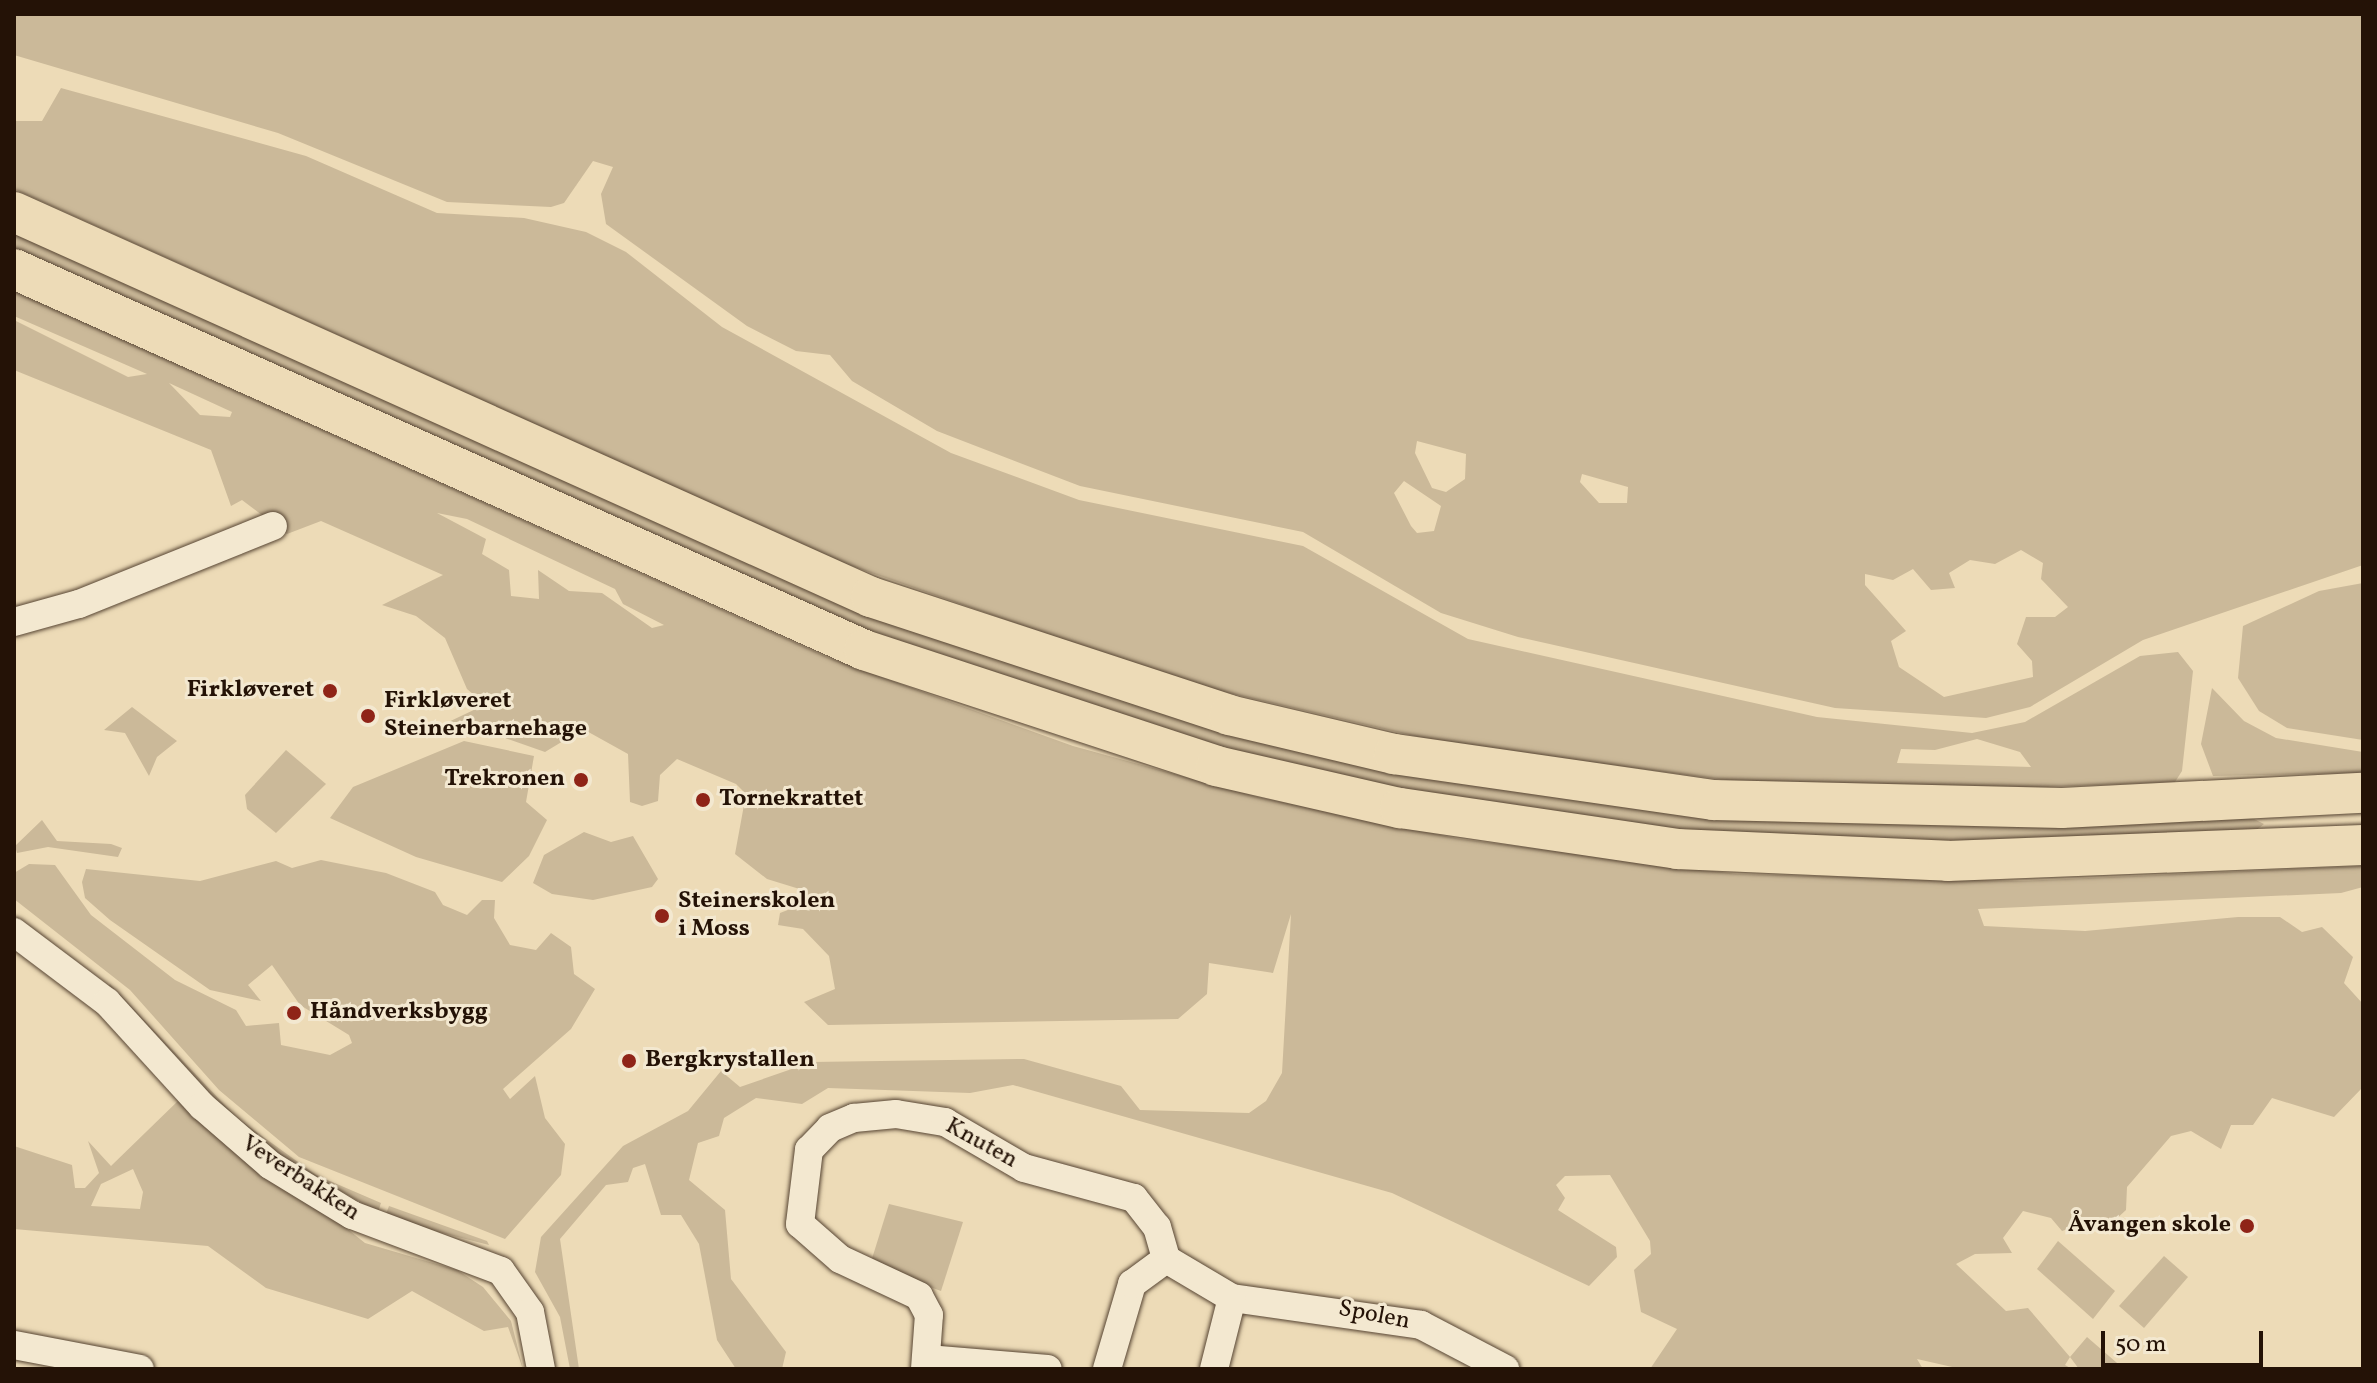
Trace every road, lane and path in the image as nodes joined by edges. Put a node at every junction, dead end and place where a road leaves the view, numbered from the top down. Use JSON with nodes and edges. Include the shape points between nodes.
{"nodes":[{"id":1,"x":14,"y":212,"type":"edge"},
{"id":2,"x":14,"y":269,"type":"edge"},
{"id":3,"x":273,"y":526,"type":"dead end"},
{"id":4,"x":14,"y":622,"type":"edge"},
{"id":5,"x":2363,"y":793,"type":"edge"},
{"id":6,"x":2363,"y":845,"type":"edge"},
{"id":7,"x":14,"y":932,"type":"edge"},
{"id":8,"x":1166,"y":1259,"type":"junction"},
{"id":9,"x":1232,"y":1298,"type":"junction"},
{"id":10,"x":14,"y":1345,"type":"edge"},
{"id":11,"x":926,"y":1364,"type":"edge"},
{"id":12,"x":140,"y":1369,"type":"edge"},
{"id":13,"x":541,"y":1369,"type":"edge"},
{"id":14,"x":1048,"y":1369,"type":"edge"},
{"id":15,"x":1107,"y":1369,"type":"edge"},
{"id":16,"x":1214,"y":1369,"type":"edge"},
{"id":17,"x":1505,"y":1369,"type":"edge"}],
"edges":[{"from":1,"to":5,"type":"highway","via":[[871,597],[1229,715],[1394,754],[1713,800],[2062,808]]},
{"from":2,"to":6,"type":"highway","via":[[864,650],[1216,766],[1400,808],[1677,849],[1948,861]]},
{"from":3,"to":4,"type":"street"},
{"from":7,"to":13,"type":"street","name":"Veverbakken","via":[[107,1002],[202,1106],[270,1165],[352,1215],[501,1271],[530,1312]]},
{"from":8,"to":9,"type":"street"},
{"from":8,"to":11,"type":"street","name":"Knuten","via":[[1157,1227],[1127,1194],[1024,1168],[945,1122],[880,1114],[839,1123],[809,1150],[800,1224],[822,1248],[919,1296],[929,1315]]},
{"from":8,"to":15,"type":"street","via":[[1132,1284]]},
{"from":9,"to":16,"type":"street"},
{"from":9,"to":17,"type":"street","name":"Spolen","via":[[1421,1325]]},
{"from":10,"to":12,"type":"street"},
{"from":11,"to":14,"type":"street","name":"Knuten"}]}
